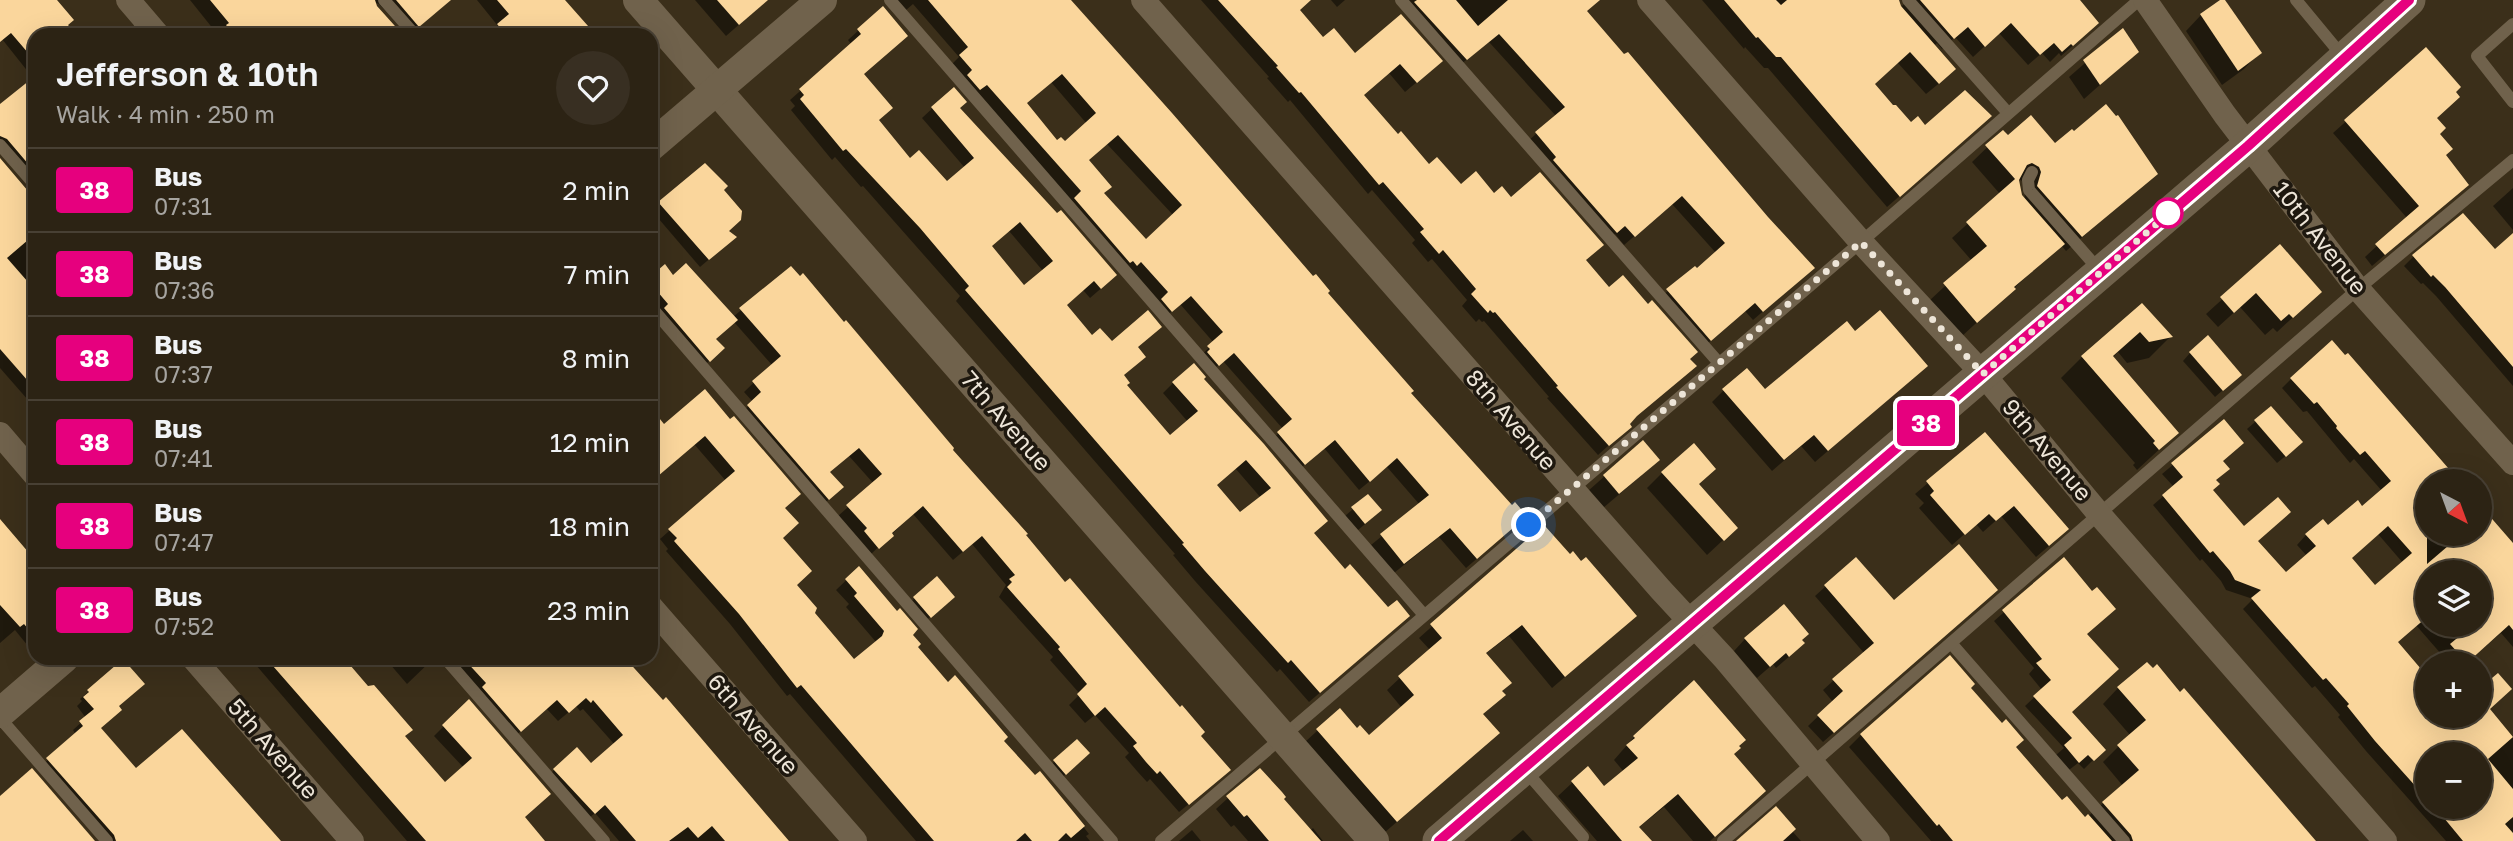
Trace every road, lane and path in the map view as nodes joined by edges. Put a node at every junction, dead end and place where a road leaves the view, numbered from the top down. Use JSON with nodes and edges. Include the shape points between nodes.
{"nodes":[{"id":1,"x":128,"y":0,"type":"edge"},
{"id":2,"x":384,"y":0,"type":"edge"},
{"id":3,"x":638,"y":0,"type":"edge"},
{"id":4,"x":822,"y":0,"type":"edge"},
{"id":5,"x":890,"y":0,"type":"edge"},
{"id":6,"x":1143,"y":0,"type":"edge"},
{"id":7,"x":1402,"y":0,"type":"edge"},
{"id":8,"x":1649,"y":0,"type":"edge"},
{"id":9,"x":1908,"y":0,"type":"edge"},
{"id":10,"x":2139,"y":0,"type":"edge"},
{"id":11,"x":2145,"y":0,"type":"edge"},
{"id":12,"x":2296,"y":0,"type":"edge"},
{"id":13,"x":2409,"y":0,"type":"edge"},
{"id":14,"x":2513,"y":24,"type":"edge"},
{"id":15,"x":144,"y":28,"type":"edge"},
{"id":16,"x":409,"y":28,"type":"edge"},
{"id":17,"x":2344,"y":58,"type":"junction"},
{"id":18,"x":716,"y":89,"type":"junction"},
{"id":19,"x":2513,"y":102,"type":"edge"},
{"id":20,"x":2008,"y":113,"type":"junction"},
{"id":21,"x":658,"y":140,"type":"edge"},
{"id":22,"x":0,"y":145,"type":"edge"},
{"id":23,"x":2248,"y":146,"type":"junction"},
{"id":24,"x":2513,"y":160,"type":"edge"},
{"id":25,"x":2032,"y":172,"type":"dead end"},
{"id":26,"x":28,"y":177,"type":"edge"},
{"id":27,"x":1861,"y":242,"type":"junction"},
{"id":28,"x":2100,"y":272,"type":"junction"},
{"id":29,"x":2358,"y":289,"type":"junction"},
{"id":30,"x":658,"y":315,"type":"edge"},
{"id":31,"x":1719,"y":363,"type":"junction"},
{"id":32,"x":1983,"y":374,"type":"junction"},
{"id":33,"x":0,"y":434,"type":"edge"},
{"id":34,"x":2513,"y":463,"type":"edge"},
{"id":35,"x":28,"y":467,"type":"edge"},
{"id":36,"x":1571,"y":489,"type":"junction"},
{"id":37,"x":2099,"y":514,"type":"junction"},
{"id":38,"x":658,"y":615,"type":"edge"},
{"id":39,"x":1424,"y":615,"type":"junction"},
{"id":40,"x":1692,"y":624,"type":"junction"},
{"id":41,"x":1951,"y":643,"type":"junction"},
{"id":42,"x":55,"y":665,"type":"edge"},
{"id":43,"x":199,"y":665,"type":"edge"},
{"id":44,"x":451,"y":665,"type":"edge"},
{"id":45,"x":3,"y":707,"type":"edge"},
{"id":46,"x":1282,"y":736,"type":"junction"},
{"id":47,"x":1812,"y":763,"type":"junction"},
{"id":48,"x":1523,"y":768,"type":"junction"},
{"id":49,"x":1583,"y":837,"type":"dead end"},
{"id":50,"x":107,"y":841,"type":"edge"},
{"id":51,"x":352,"y":841,"type":"edge"},
{"id":52,"x":604,"y":841,"type":"edge"},
{"id":53,"x":855,"y":841,"type":"edge"},
{"id":54,"x":1112,"y":841,"type":"edge"},
{"id":55,"x":1161,"y":841,"type":"edge"},
{"id":56,"x":1374,"y":841,"type":"edge"},
{"id":57,"x":1439,"y":841,"type":"edge"},
{"id":58,"x":1723,"y":841,"type":"edge"},
{"id":59,"x":1878,"y":841,"type":"edge"},
{"id":60,"x":2124,"y":841,"type":"edge"},
{"id":61,"x":2385,"y":841,"type":"edge"}],
"edges":[{"from":1,"to":15,"type":"street"},
{"from":2,"to":16,"type":"lane"},
{"from":3,"to":18,"type":"street","name":"7th Avenue"},
{"from":4,"to":18,"type":"street"},
{"from":5,"to":39,"type":"lane"},
{"from":6,"to":36,"type":"street","name":"8th Avenue"},
{"from":7,"to":31,"type":"lane"},
{"from":8,"to":27,"type":"street","name":"9th Avenue"},
{"from":9,"to":20,"type":"lane"},
{"from":10,"to":20,"type":"lane"},
{"from":11,"to":23,"type":"street","name":"10th Avenue"},
{"from":12,"to":17,"type":"lane"},
{"from":13,"to":17,"type":"main road"},
{"from":14,"to":19,"type":"lane","via":[[2477,56]]},
{"from":17,"to":23,"type":"main road"},
{"from":18,"to":21,"type":"street"},
{"from":18,"to":46,"type":"street","name":"7th Avenue"},
{"from":20,"to":27,"type":"lane"},
{"from":22,"to":26,"type":"lane"},
{"from":23,"to":28,"type":"main road"},
{"from":23,"to":29,"type":"street","name":"10th Avenue"},
{"from":24,"to":29,"type":"lane"},
{"from":25,"to":28,"type":"lane","via":[[2029,190]]},
{"from":27,"to":31,"type":"lane"},
{"from":27,"to":32,"type":"street","name":"9th Avenue"},
{"from":28,"to":32,"type":"main road"},
{"from":29,"to":34,"type":"street","name":"10th Avenue"},
{"from":29,"to":37,"type":"lane"},
{"from":30,"to":54,"type":"lane"},
{"from":31,"to":36,"type":"lane"},
{"from":32,"to":37,"type":"street","name":"9th Avenue"},
{"from":32,"to":40,"type":"main road"},
{"from":33,"to":35,"type":"street"},
{"from":36,"to":39,"type":"lane"},
{"from":36,"to":40,"type":"street","name":"8th Avenue"},
{"from":37,"to":41,"type":"lane"},
{"from":37,"to":61,"type":"street","name":"9th Avenue"},
{"from":38,"to":53,"type":"street","name":"6th Avenue"},
{"from":39,"to":46,"type":"lane"},
{"from":40,"to":47,"type":"street","name":"8th Avenue"},
{"from":40,"to":48,"type":"main road"},
{"from":41,"to":47,"type":"lane"},
{"from":41,"to":60,"type":"lane"},
{"from":42,"to":45,"type":"street"},
{"from":43,"to":51,"type":"street","name":"5th Avenue"},
{"from":44,"to":52,"type":"lane"},
{"from":45,"to":50,"type":"lane"},
{"from":46,"to":55,"type":"lane"},
{"from":46,"to":56,"type":"street","name":"7th Avenue"},
{"from":47,"to":58,"type":"lane"},
{"from":47,"to":59,"type":"street","name":"8th Avenue"},
{"from":48,"to":49,"type":"lane"},
{"from":48,"to":57,"type":"main road"}]}
